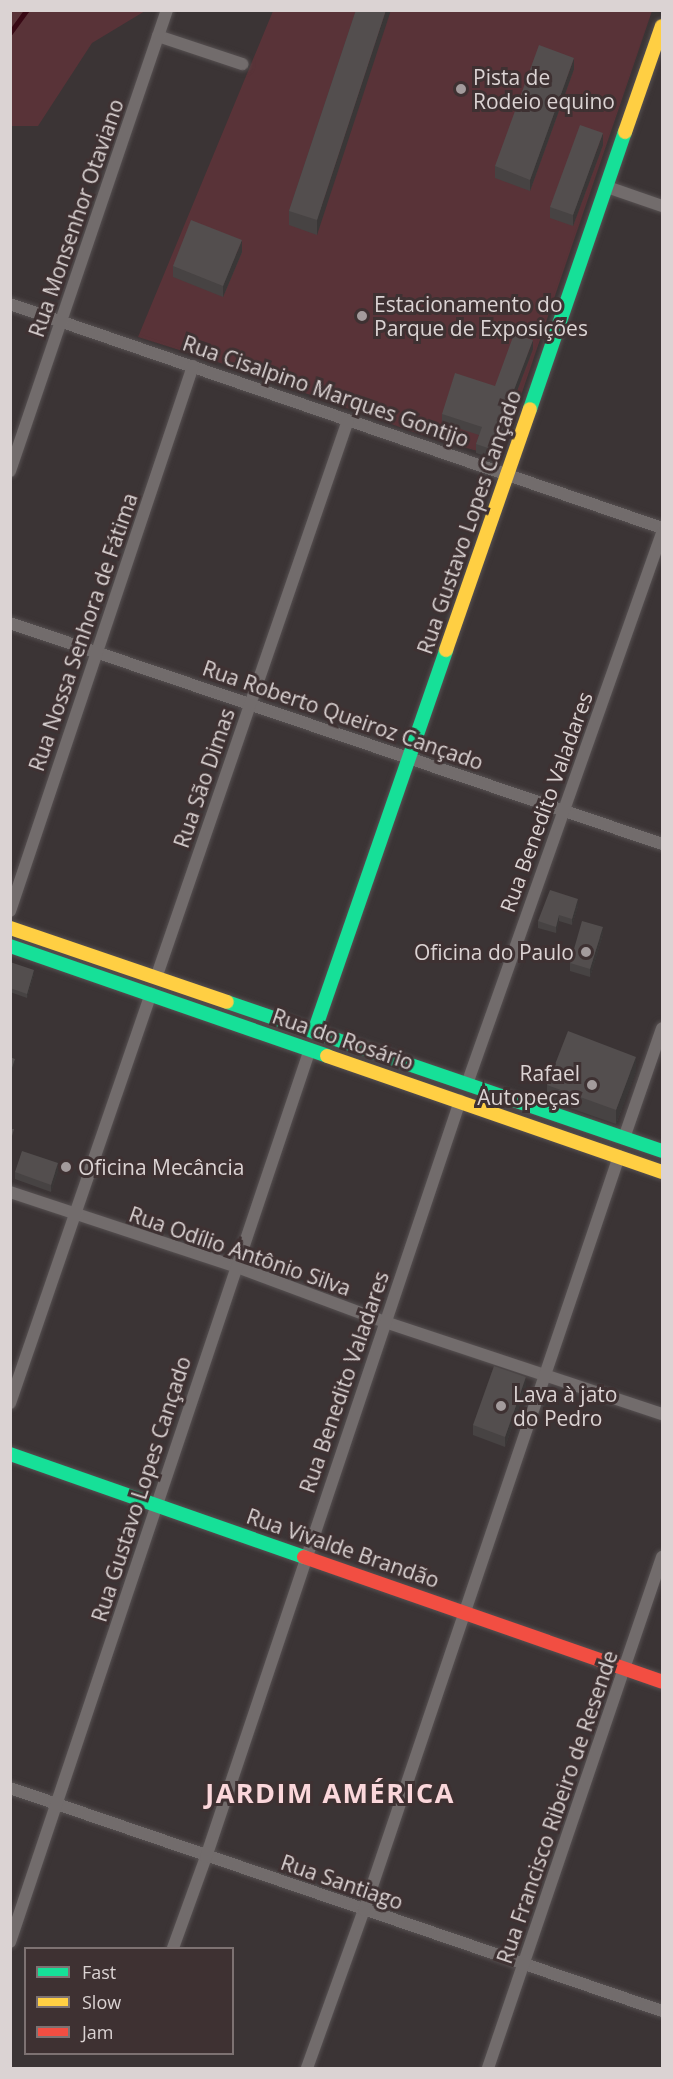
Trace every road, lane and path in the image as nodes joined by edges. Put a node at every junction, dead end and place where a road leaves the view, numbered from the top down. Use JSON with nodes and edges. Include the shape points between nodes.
{"nodes":[{"id":1,"x":167,"y":10,"type":"edge"},
{"id":2,"x":663,"y":26,"type":"edge"},
{"id":3,"x":158,"y":36,"type":"junction"},
{"id":4,"x":242,"y":64,"type":"dead end"},
{"id":5,"x":607,"y":187,"type":"junction"},
{"id":6,"x":663,"y":206,"type":"edge"},
{"id":7,"x":10,"y":304,"type":"edge"},
{"id":8,"x":62,"y":320,"type":"junction"},
{"id":9,"x":193,"y":366,"type":"junction"},
{"id":10,"x":348,"y":420,"type":"junction"},
{"id":11,"x":10,"y":471,"type":"edge"},
{"id":12,"x":507,"y":475,"type":"junction"},
{"id":13,"x":663,"y":531,"type":"edge"},
{"id":14,"x":10,"y":623,"type":"edge"},
{"id":15,"x":97,"y":652,"type":"junction"},
{"id":16,"x":250,"y":704,"type":"junction"},
{"id":17,"x":409,"y":758,"type":"junction"},
{"id":18,"x":564,"y":811,"type":"junction"},
{"id":19,"x":663,"y":844,"type":"edge"},
{"id":20,"x":10,"y":911,"type":"edge"},
{"id":21,"x":10,"y":928,"type":"edge"},
{"id":22,"x":10,"y":946,"type":"edge"},
{"id":23,"x":156,"y":978,"type":"junction"},
{"id":24,"x":151,"y":994,"type":"junction"},
{"id":25,"x":663,"y":1028,"type":"edge"},
{"id":26,"x":314,"y":1032,"type":"junction"},
{"id":27,"x":310,"y":1049,"type":"junction"},
{"id":28,"x":467,"y":1084,"type":"junction"},
{"id":29,"x":460,"y":1101,"type":"junction"},
{"id":30,"x":624,"y":1138,"type":"junction"},
{"id":31,"x":663,"y":1151,"type":"edge"},
{"id":32,"x":619,"y":1156,"type":"junction"},
{"id":33,"x":663,"y":1172,"type":"edge"},
{"id":34,"x":10,"y":1192,"type":"edge"},
{"id":35,"x":75,"y":1215,"type":"junction"},
{"id":36,"x":237,"y":1267,"type":"junction"},
{"id":37,"x":385,"y":1322,"type":"junction"},
{"id":38,"x":544,"y":1376,"type":"junction"},
{"id":39,"x":10,"y":1403,"type":"edge"},
{"id":40,"x":663,"y":1414,"type":"edge"},
{"id":41,"x":10,"y":1454,"type":"edge"},
{"id":42,"x":159,"y":1505,"type":"junction"},
{"id":43,"x":306,"y":1557,"type":"junction"},
{"id":44,"x":663,"y":1557,"type":"edge"},
{"id":45,"x":464,"y":1612,"type":"junction"},
{"id":46,"x":624,"y":1668,"type":"junction"},
{"id":47,"x":663,"y":1682,"type":"edge"},
{"id":48,"x":10,"y":1788,"type":"edge"},
{"id":49,"x":57,"y":1804,"type":"junction"},
{"id":50,"x":207,"y":1857,"type":"junction"},
{"id":51,"x":364,"y":1910,"type":"junction"},
{"id":52,"x":10,"y":1942,"type":"edge"},
{"id":53,"x":173,"y":1947,"type":"edge"},
{"id":54,"x":525,"y":1962,"type":"junction"},
{"id":55,"x":663,"y":2011,"type":"edge"},
{"id":56,"x":307,"y":2068,"type":"edge"},
{"id":57,"x":488,"y":2068,"type":"edge"}],
"edges":[{"from":1,"to":3,"type":"street","name":"Rua Monsenhor Otaviano"},
{"from":2,"to":5,"type":"main road","name":"Rua Gustavo Lopes Cançado"},
{"from":3,"to":4,"type":"street"},
{"from":3,"to":8,"type":"street","name":"Rua Monsenhor Otaviano"},
{"from":5,"to":6,"type":"street"},
{"from":5,"to":12,"type":"main road","name":"Rua Gustavo Lopes Cançado"},
{"from":7,"to":8,"type":"street","name":"Rua Cisalpino Marques Gontijo"},
{"from":8,"to":9,"type":"street","name":"Rua Cisalpino Marques Gontijo"},
{"from":8,"to":11,"type":"street","name":"Rua Monsenhor Otaviano"},
{"from":9,"to":10,"type":"street","name":"Rua Cisalpino Marques Gontijo"},
{"from":9,"to":15,"type":"street","name":"Rua Nossa Senhora de Fátima"},
{"from":10,"to":12,"type":"street","name":"Rua Cisalpino Marques Gontijo"},
{"from":10,"to":16,"type":"street","name":"Rua São Dimas"},
{"from":12,"to":13,"type":"street","name":"Rua Cisalpino Marques Gontijo"},
{"from":12,"to":17,"type":"main road","name":"Rua Gustavo Lopes Cançado"},
{"from":13,"to":18,"type":"street","name":"Rua Benedito Valadares"},
{"from":14,"to":15,"type":"street","name":"Rua Roberto Queiroz Cançado"},
{"from":15,"to":16,"type":"street","name":"Rua Roberto Queiroz Cançado"},
{"from":15,"to":20,"type":"street","name":"Rua Nossa Senhora de Fátima"},
{"from":16,"to":17,"type":"street","name":"Rua Roberto Queiroz Cançado"},
{"from":16,"to":23,"type":"street","name":"Rua São Dimas"},
{"from":17,"to":18,"type":"street","name":"Rua Roberto Queiroz Cançado"},
{"from":17,"to":26,"type":"main road","name":"Rua Gustavo Lopes Cançado"},
{"from":18,"to":19,"type":"street","name":"Rua Roberto Queiroz Cançado"},
{"from":18,"to":28,"type":"street","name":"Rua Benedito Valadares"},
{"from":21,"to":23,"type":"main road","name":"Rua do Rosário"},
{"from":22,"to":24,"type":"main road","name":"Rua do Rosário"},
{"from":23,"to":26,"type":"main road","name":"Rua do Rosário"},
{"from":24,"to":27,"type":"main road","name":"Rua do Rosário"},
{"from":24,"to":35,"type":"street"},
{"from":25,"to":30,"type":"street"},
{"from":26,"to":28,"type":"main road","name":"Rua do Rosário"},
{"from":27,"to":29,"type":"main road","name":"Rua do Rosário"},
{"from":27,"to":36,"type":"street","name":"Rua Gustavo Lopes Cançado"},
{"from":28,"to":30,"type":"main road","name":"Rua do Rosário"},
{"from":29,"to":32,"type":"main road","name":"Rua do Rosário"},
{"from":29,"to":37,"type":"street","name":"Rua Benedito Valadares"},
{"from":30,"to":31,"type":"main road","name":"Rua do Rosário"},
{"from":32,"to":33,"type":"main road","name":"Rua do Rosário"},
{"from":32,"to":38,"type":"street"},
{"from":34,"to":35,"type":"street","name":"Rua Odílio Antônio Silva"},
{"from":35,"to":36,"type":"street","name":"Rua Odílio Antônio Silva"},
{"from":35,"to":39,"type":"street"},
{"from":36,"to":37,"type":"street","name":"Rua Odílio Antônio Silva"},
{"from":36,"to":42,"type":"street","name":"Rua Gustavo Lopes Cançado"},
{"from":37,"to":38,"type":"street","name":"Rua Odílio Antônio Silva"},
{"from":37,"to":43,"type":"street","name":"Rua Benedito Valadares"},
{"from":38,"to":40,"type":"street","name":"Rua Odílio Antônio Silva"},
{"from":38,"to":45,"type":"street"},
{"from":41,"to":42,"type":"main road","name":"Rua Vivalde Brandão"},
{"from":42,"to":43,"type":"main road","name":"Rua Vivalde Brandão"},
{"from":42,"to":49,"type":"street","name":"Rua Gustavo Lopes Cançado"},
{"from":43,"to":45,"type":"main road","name":"Rua Vivalde Brandão"},
{"from":43,"to":50,"type":"street","name":"Rua Benedito Valadares"},
{"from":44,"to":46,"type":"street","name":"Rua Francisco Ribeiro de Resende"},
{"from":45,"to":46,"type":"main road","name":"Rua Vivalde Brandão"},
{"from":45,"to":51,"type":"street"},
{"from":46,"to":47,"type":"main road","name":"Rua Vivalde Brandão"},
{"from":46,"to":54,"type":"street","name":"Rua Francisco Ribeiro de Resende"},
{"from":48,"to":49,"type":"street","name":"Rua Santiago"},
{"from":49,"to":50,"type":"street","name":"Rua Santiago"},
{"from":49,"to":52,"type":"street","name":"Rua Gustavo Lopes Cançado"},
{"from":50,"to":51,"type":"street","name":"Rua Santiago"},
{"from":50,"to":53,"type":"street","name":"Rua Benedito Valadares"},
{"from":51,"to":54,"type":"street","name":"Rua Santiago"},
{"from":51,"to":56,"type":"street"},
{"from":54,"to":55,"type":"street","name":"Rua Santiago"},
{"from":54,"to":57,"type":"street","name":"Rua Francisco Ribeiro de Resende"}]}
